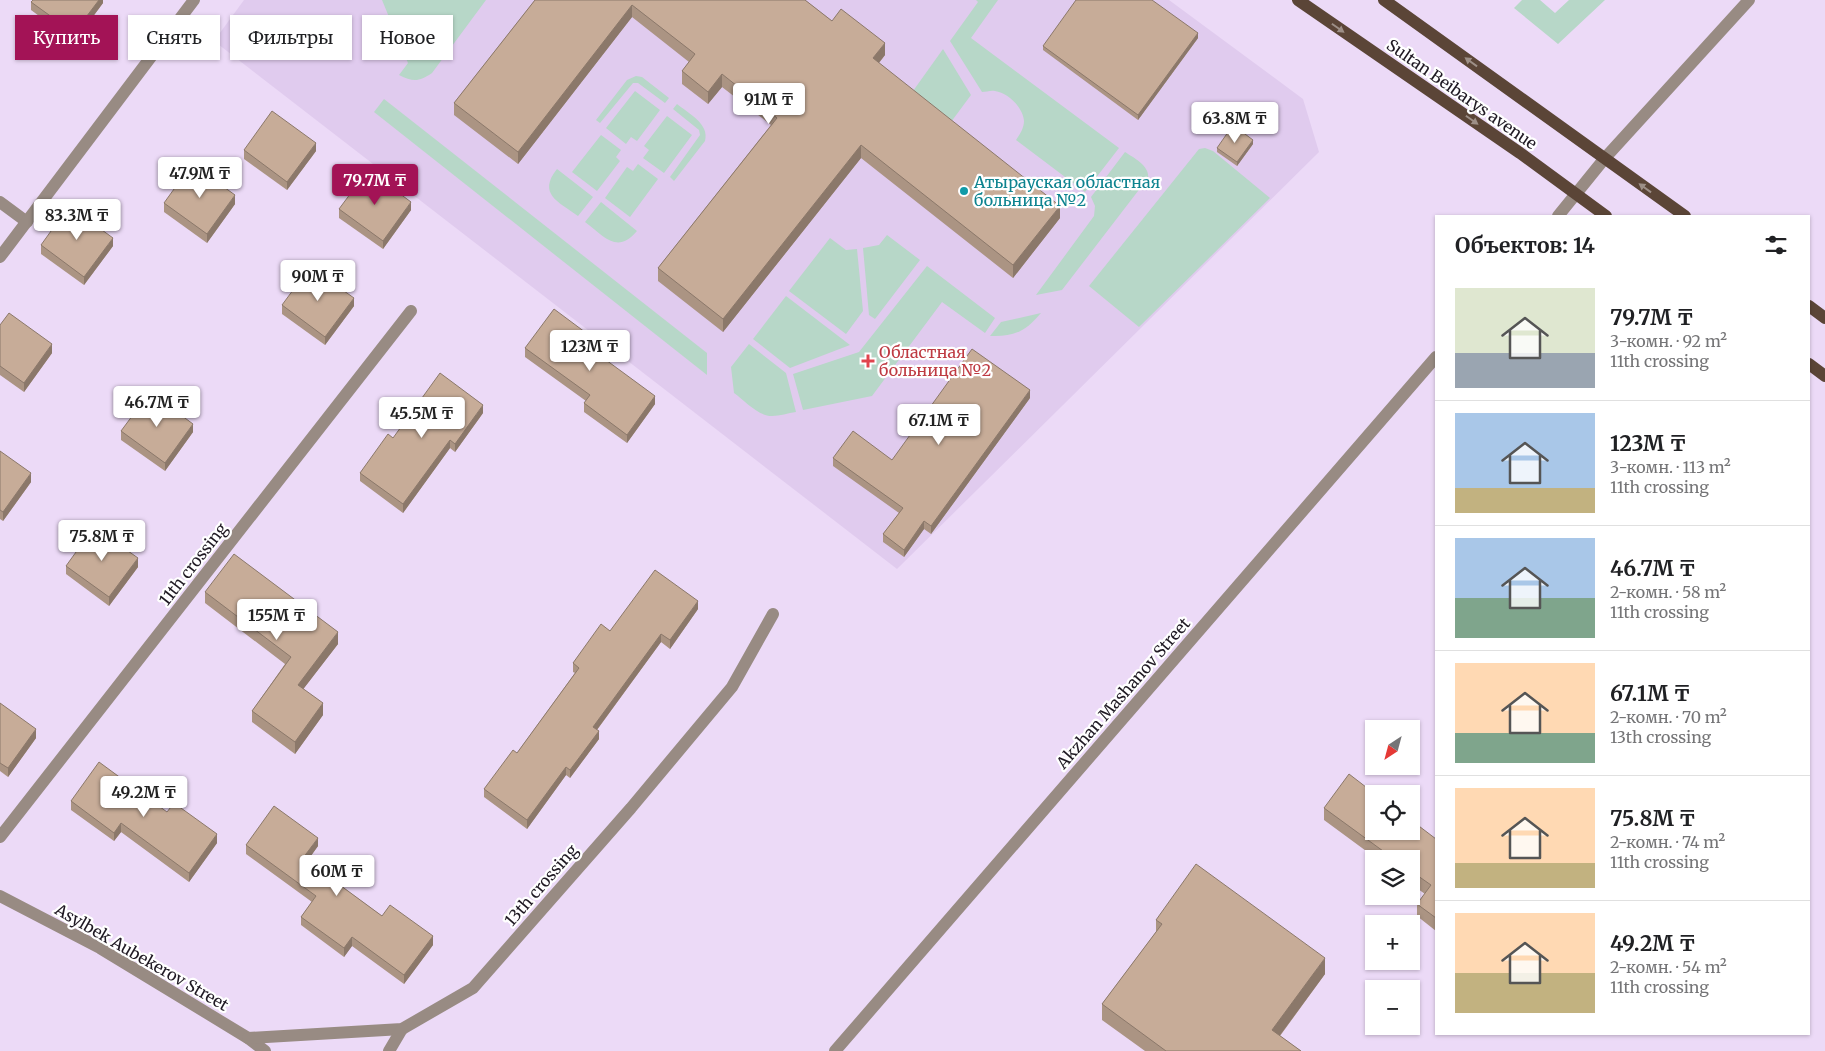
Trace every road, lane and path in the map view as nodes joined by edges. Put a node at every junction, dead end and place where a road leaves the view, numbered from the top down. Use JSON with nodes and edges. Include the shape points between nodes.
{"nodes":[{"id":1,"x":194,"y":0,"type":"edge"},
{"id":2,"x":1298,"y":0,"type":"edge"},
{"id":3,"x":1384,"y":0,"type":"edge"},
{"id":4,"x":1748,"y":0,"type":"edge"},
{"id":5,"x":1605,"y":158,"type":"junction"},
{"id":6,"x":1577,"y":195,"type":"junction"},
{"id":7,"x":0,"y":202,"type":"edge"},
{"id":8,"x":1559,"y":215,"type":"edge"},
{"id":9,"x":1605,"y":215,"type":"edge"},
{"id":10,"x":1684,"y":215,"type":"edge"},
{"id":11,"x":26,"y":222,"type":"junction"},
{"id":12,"x":0,"y":257,"type":"edge"},
{"id":13,"x":1810,"y":307,"type":"edge"},
{"id":14,"x":411,"y":312,"type":"dead end"},
{"id":15,"x":1825,"y":318,"type":"edge"},
{"id":16,"x":1435,"y":358,"type":"edge"},
{"id":17,"x":1810,"y":365,"type":"edge"},
{"id":18,"x":1825,"y":376,"type":"edge"},
{"id":19,"x":773,"y":614,"type":"dead end"},
{"id":20,"x":0,"y":837,"type":"edge"},
{"id":21,"x":0,"y":896,"type":"edge"},
{"id":22,"x":402,"y":1029,"type":"junction"},
{"id":23,"x":248,"y":1038,"type":"junction"},
{"id":24,"x":265,"y":1051,"type":"edge"},
{"id":25,"x":389,"y":1051,"type":"edge"},
{"id":26,"x":835,"y":1051,"type":"edge"}],
"edges":[{"from":1,"to":11,"type":"street"},
{"from":2,"to":6,"type":"main road","name":"Sultan Beibarys avenue","one_way":true},
{"from":5,"to":3,"type":"main road","name":"Sultan Beibarys avenue","one_way":true},
{"from":4,"to":5,"type":"street"},
{"from":5,"to":6,"type":"street"},
{"from":10,"to":5,"type":"main road","name":"Sultan Beibarys avenue","one_way":true},
{"from":6,"to":8,"type":"street"},
{"from":6,"to":9,"type":"main road","name":"Sultan Beibarys avenue"},
{"from":7,"to":11,"type":"street"},
{"from":11,"to":12,"type":"street"},
{"from":13,"to":15,"type":"main road"},
{"from":14,"to":20,"type":"street","name":"11th crossing"},
{"from":16,"to":26,"type":"street","name":"Akzhan Mashanov Street"},
{"from":17,"to":18,"type":"main road"},
{"from":19,"to":22,"type":"street","name":"13th crossing","via":[[732,687],[473,988]]},
{"from":21,"to":23,"type":"street","name":"Asylbek Aubekerov Street","via":[[100,948]]},
{"from":22,"to":23,"type":"street","name":"13th crossing"},
{"from":22,"to":25,"type":"street"},
{"from":23,"to":24,"type":"street","name":"Asylbek Aubekerov Street"}]}
